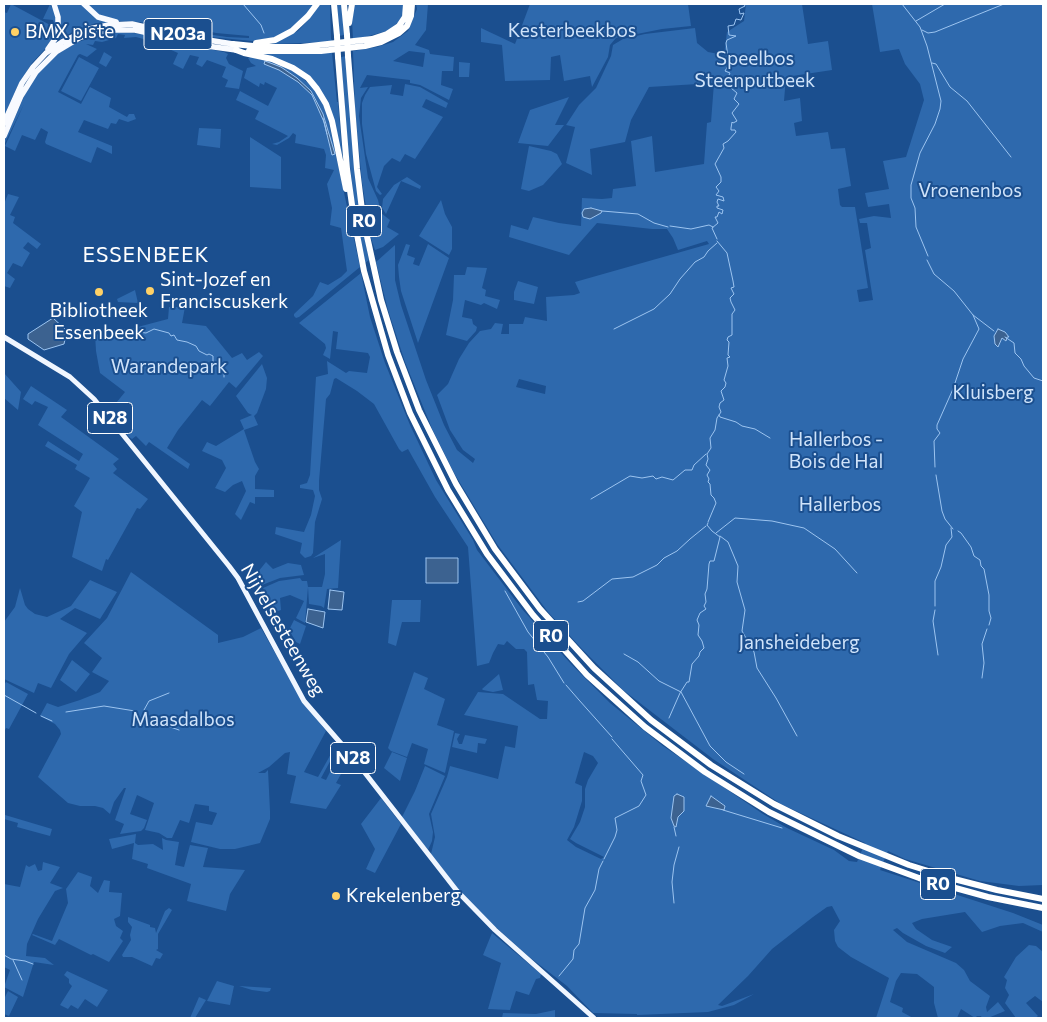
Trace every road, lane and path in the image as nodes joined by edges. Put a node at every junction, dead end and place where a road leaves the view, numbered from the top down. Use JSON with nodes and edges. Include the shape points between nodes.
{"nodes":[{"id":1,"x":54,"y":4,"type":"edge"},
{"id":2,"x":84,"y":4,"type":"edge"},
{"id":3,"x":317,"y":4,"type":"edge"},
{"id":4,"x":334,"y":4,"type":"edge"},
{"id":5,"x":344,"y":4,"type":"edge"},
{"id":6,"x":352,"y":4,"type":"edge"},
{"id":7,"x":406,"y":4,"type":"edge"},
{"id":8,"x":412,"y":4,"type":"edge"},
{"id":9,"x":123,"y":24,"type":"junction"},
{"id":10,"x":346,"y":33,"type":"junction"},
{"id":11,"x":234,"y":47,"type":"junction"},
{"id":12,"x":46,"y":53,"type":"junction"},
{"id":13,"x":4,"y":123,"type":"edge"},
{"id":14,"x":4,"y":136,"type":"edge"},
{"id":15,"x":351,"y":201,"type":"junction"},
{"id":16,"x":4,"y":337,"type":"edge"},
{"id":17,"x":1043,"y":898,"type":"edge"},
{"id":18,"x":1043,"y":908,"type":"edge"},
{"id":19,"x":594,"y":1018,"type":"edge"}],
"edges":[{"from":1,"to":12,"type":"highway","via":[[58,30]]},
{"from":2,"to":9,"type":"highway","via":[[102,19]]},
{"from":3,"to":11,"type":"highway","number":"N203a","via":[[301,24],[282,36]]},
{"from":4,"to":15,"type":"highway","number":"R0","bridge":true},
{"from":5,"to":10,"type":"highway","number":"R0"},
{"from":6,"to":10,"type":"highway"},
{"from":7,"to":11,"type":"highway","via":[[405,17],[399,26],[372,39],[300,47]]},
{"from":8,"to":11,"type":"highway","number":"N203a","via":[[411,16],[404,30],[374,44],[301,52]]},
{"from":9,"to":11,"type":"highway","number":"N203a"},
{"from":9,"to":12,"type":"highway","number":"N203a","via":[[100,26],[79,33]]},
{"from":10,"to":17,"type":"highway","number":"R0","bridge":true,"via":[[363,218],[381,300],[397,352],[419,410],[456,484],[495,549],[540,609],[594,668],[651,720],[711,765],[774,804],[838,836],[910,865],[988,888]]},
{"from":11,"to":14,"type":"highway","number":"N203a","via":[[189,42],[135,30],[90,34],[64,46],[41,65],[24,91]]},
{"from":11,"to":15,"type":"highway","via":[[294,68],[317,89],[329,112],[347,196]]},
{"from":12,"to":13,"type":"highway","number":"N203a","via":[[22,83]]},
{"from":15,"to":18,"type":"highway","number":"R0","via":[[380,332],[402,392],[436,468],[502,574],[549,634],[587,675],[685,758],[790,824],[859,856],[919,878],[988,898]]},
{"from":16,"to":19,"type":"main road","name":"Nijvelsesteenweg","number":"N28","via":[[70,377],[94,399],[238,578],[304,702],[351,755],[454,887],[495,930]]}]}
